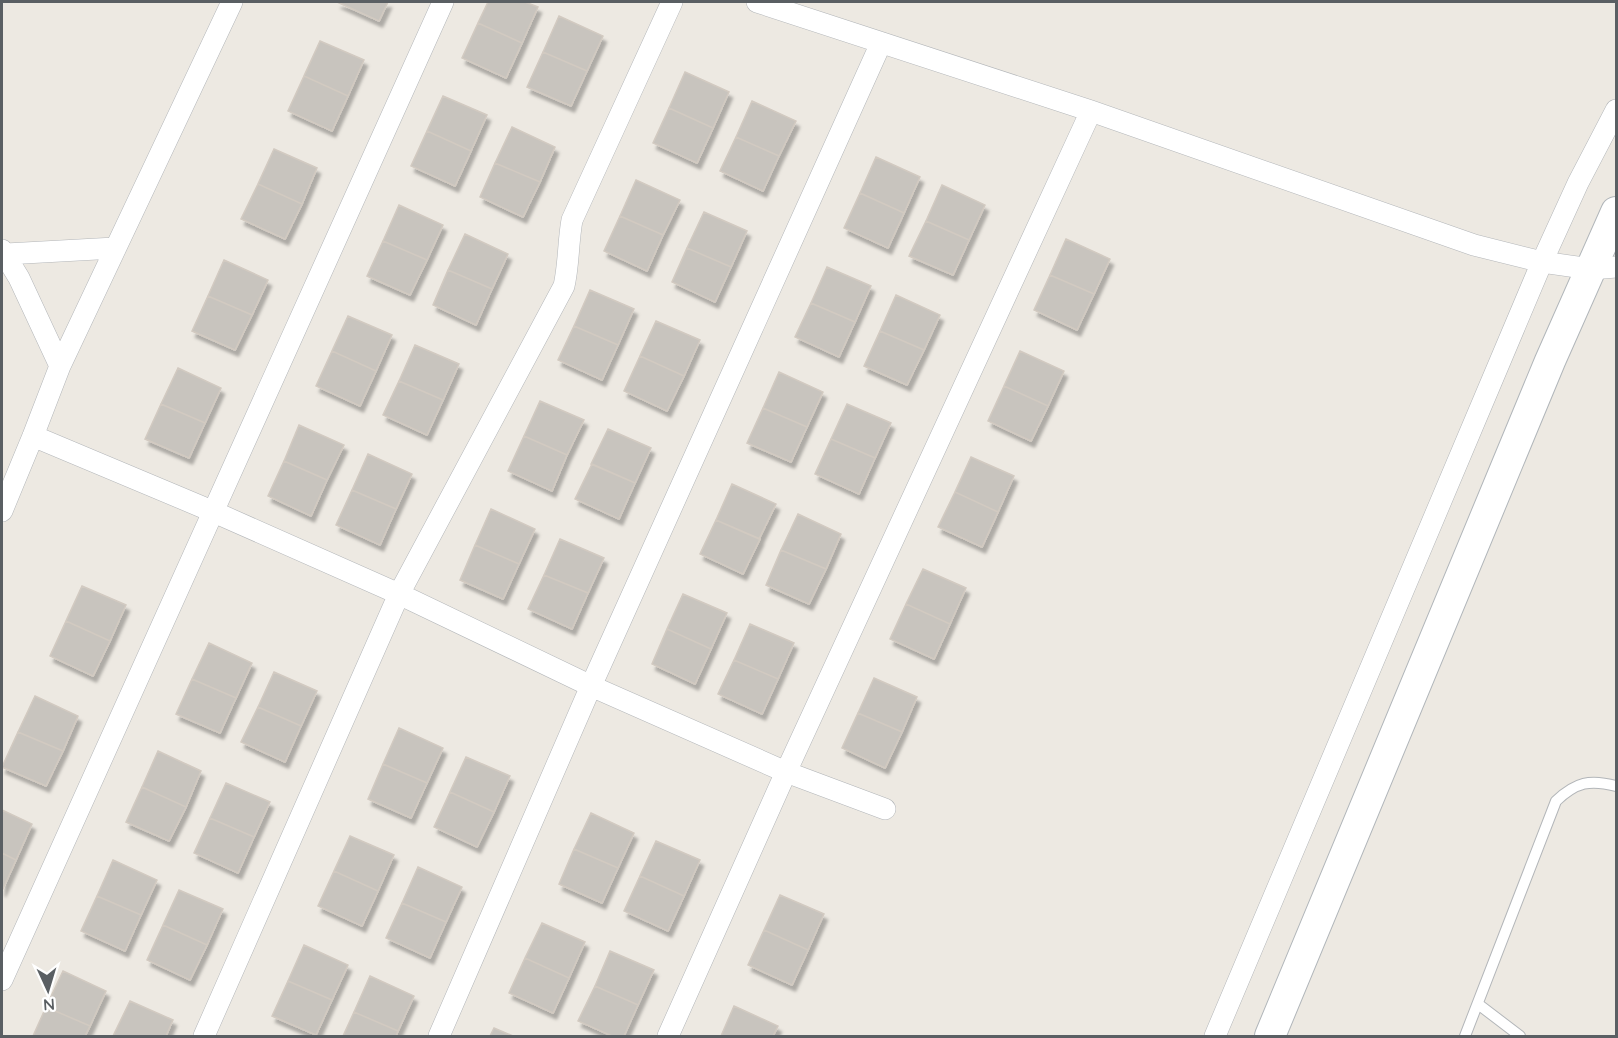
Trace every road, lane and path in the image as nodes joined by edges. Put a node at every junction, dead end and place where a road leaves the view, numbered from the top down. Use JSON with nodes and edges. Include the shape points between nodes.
{"nodes":[{"id":1,"x":232,"y":2,"type":"edge"},
{"id":2,"x":443,"y":2,"type":"edge"},
{"id":3,"x":672,"y":2,"type":"edge"},
{"id":4,"x":757,"y":2,"type":"edge"},
{"id":5,"x":881,"y":42,"type":"junction"},
{"id":6,"x":1617,"y":110,"type":"edge"},
{"id":7,"x":1091,"y":111,"type":"junction"},
{"id":8,"x":1617,"y":212,"type":"edge"},
{"id":9,"x":115,"y":248,"type":"junction"},
{"id":10,"x":4,"y":252,"type":"edge"},
{"id":11,"x":1542,"y":262,"type":"junction"},
{"id":12,"x":1604,"y":268,"type":"edge"},
{"id":13,"x":60,"y":366,"type":"junction"},
{"id":14,"x":33,"y":436,"type":"junction"},
{"id":15,"x":2,"y":512,"type":"edge"},
{"id":16,"x":214,"y":512,"type":"junction"},
{"id":17,"x":399,"y":594,"type":"junction"},
{"id":18,"x":591,"y":686,"type":"junction"},
{"id":19,"x":786,"y":772,"type":"junction"},
{"id":20,"x":1617,"y":786,"type":"edge"},
{"id":21,"x":885,"y":809,"type":"dead end"},
{"id":22,"x":2,"y":980,"type":"edge"},
{"id":23,"x":1478,"y":1004,"type":"junction"},
{"id":24,"x":204,"y":1036,"type":"edge"},
{"id":25,"x":439,"y":1036,"type":"edge"},
{"id":26,"x":668,"y":1036,"type":"edge"},
{"id":27,"x":1215,"y":1036,"type":"edge"},
{"id":28,"x":1270,"y":1036,"type":"edge"},
{"id":29,"x":1465,"y":1036,"type":"edge"},
{"id":30,"x":1520,"y":1036,"type":"edge"}],
"edges":[{"from":1,"to":9,"type":"street"},
{"from":2,"to":16,"type":"street"},
{"from":3,"to":17,"type":"street","via":[[572,220],[564,286]]},
{"from":4,"to":5,"type":"street"},
{"from":5,"to":7,"type":"street"},
{"from":5,"to":18,"type":"street"},
{"from":6,"to":11,"type":"street"},
{"from":7,"to":11,"type":"street","via":[[1474,245]]},
{"from":7,"to":19,"type":"street"},
{"from":8,"to":12,"type":"street"},
{"from":9,"to":10,"type":"street"},
{"from":9,"to":13,"type":"street"},
{"from":10,"to":13,"type":"street"},
{"from":11,"to":12,"type":"street"},
{"from":11,"to":27,"type":"street"},
{"from":12,"to":28,"type":"street","via":[[1540,383]]},
{"from":13,"to":14,"type":"street"},
{"from":14,"to":15,"type":"street"},
{"from":14,"to":16,"type":"street"},
{"from":16,"to":17,"type":"street"},
{"from":16,"to":22,"type":"street"},
{"from":17,"to":18,"type":"street"},
{"from":17,"to":24,"type":"street"},
{"from":18,"to":19,"type":"street"},
{"from":18,"to":25,"type":"street"},
{"from":19,"to":21,"type":"street"},
{"from":19,"to":26,"type":"street"},
{"from":20,"to":23,"type":"lane","via":[[1589,782],[1570,788],[1557,801]]},
{"from":23,"to":29,"type":"lane"},
{"from":23,"to":30,"type":"lane"}]}
